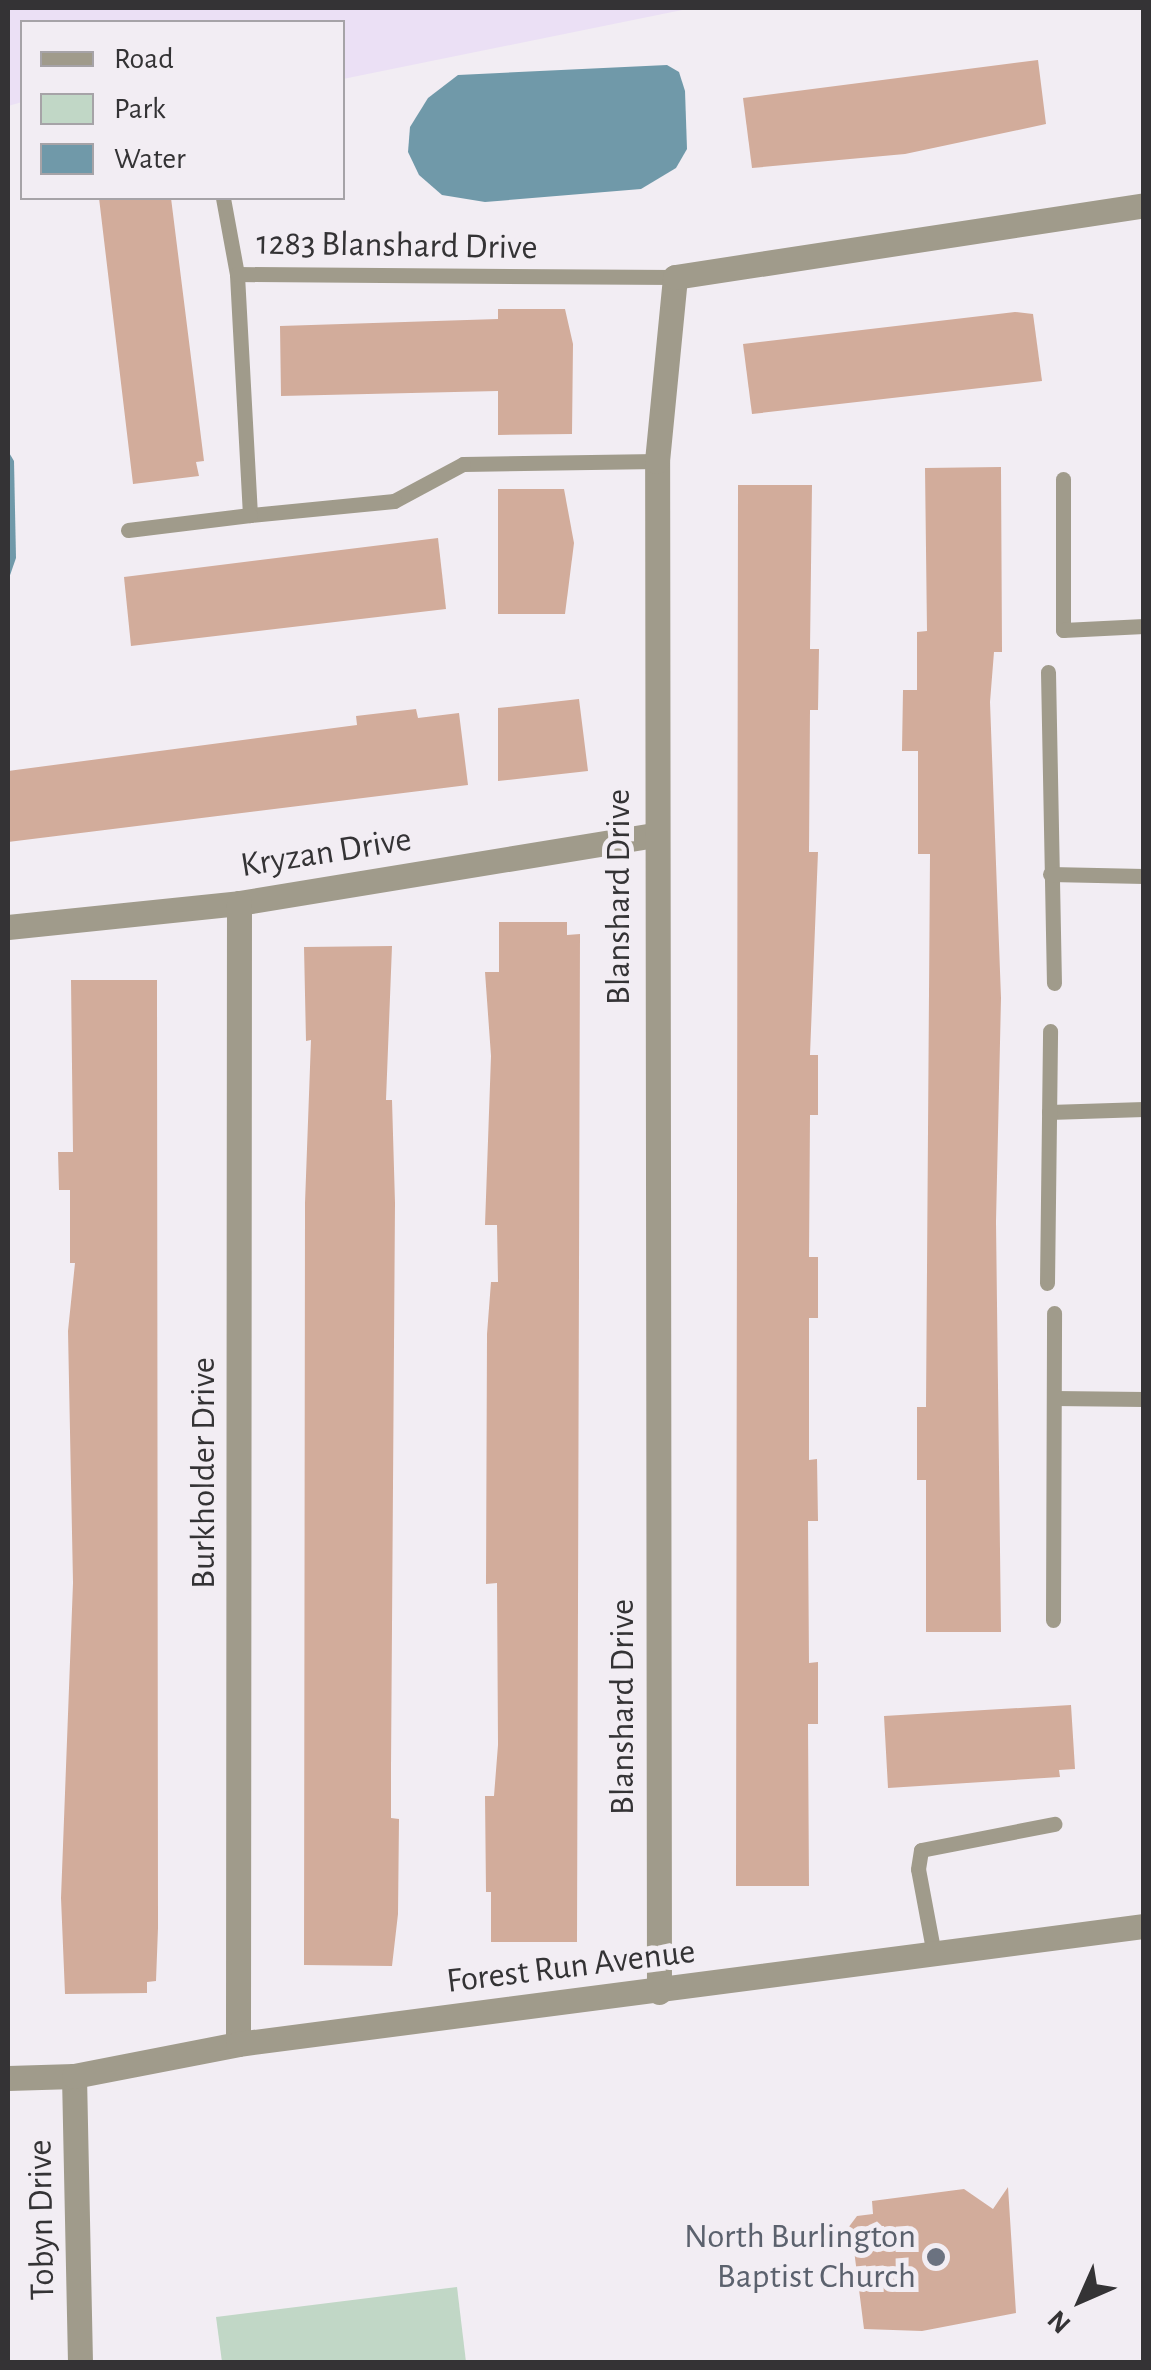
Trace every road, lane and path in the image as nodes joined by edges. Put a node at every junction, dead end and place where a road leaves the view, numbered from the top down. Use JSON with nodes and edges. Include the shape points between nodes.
{"nodes":[{"id":1,"x":223,"y":200,"type":"edge"},
{"id":2,"x":1144,"y":206,"type":"edge"},
{"id":3,"x":238,"y":274,"type":"junction"},
{"id":4,"x":674,"y":277,"type":"junction"},
{"id":5,"x":656,"y":461,"type":"junction"},
{"id":6,"x":1063,"y":478,"type":"dead end"},
{"id":7,"x":250,"y":514,"type":"junction"},
{"id":8,"x":128,"y":530,"type":"dead end"},
{"id":9,"x":1144,"y":626,"type":"edge"},
{"id":10,"x":1048,"y":672,"type":"dead end"},
{"id":11,"x":654,"y":835,"type":"junction"},
{"id":12,"x":1050,"y":874,"type":"junction"},
{"id":13,"x":1144,"y":876,"type":"edge"},
{"id":14,"x":239,"y":903,"type":"junction"},
{"id":15,"x":8,"y":926,"type":"edge"},
{"id":16,"x":1054,"y":983,"type":"dead end"},
{"id":17,"x":1050,"y":1031,"type":"dead end"},
{"id":18,"x":1144,"y":1110,"type":"edge"},
{"id":19,"x":1049,"y":1112,"type":"junction"},
{"id":20,"x":1048,"y":1283,"type":"dead end"},
{"id":21,"x":1054,"y":1313,"type":"dead end"},
{"id":22,"x":1054,"y":1398,"type":"junction"},
{"id":23,"x":1144,"y":1399,"type":"edge"},
{"id":24,"x":1053,"y":1620,"type":"dead end"},
{"id":25,"x":1054,"y":1824,"type":"dead end"},
{"id":26,"x":1144,"y":1926,"type":"edge"},
{"id":27,"x":933,"y":1950,"type":"junction"},
{"id":28,"x":659,"y":1992,"type":"junction"},
{"id":29,"x":238,"y":2044,"type":"junction"},
{"id":30,"x":74,"y":2076,"type":"junction"},
{"id":31,"x":8,"y":2078,"type":"edge"},
{"id":32,"x":80,"y":2362,"type":"edge"}],
"edges":[{"from":1,"to":3,"type":"lane"},
{"from":2,"to":4,"type":"street"},
{"from":3,"to":4,"type":"lane","name":"1283 Blanshard Drive"},
{"from":3,"to":7,"type":"lane","name":"1283 Blanshard Drive"},
{"from":4,"to":5,"type":"street","name":"Blanshard Drive"},
{"from":5,"to":7,"type":"lane","via":[[463,464],[394,501]]},
{"from":5,"to":11,"type":"street","name":"Blanshard Drive"},
{"from":6,"to":9,"type":"lane","via":[[1063,630]]},
{"from":7,"to":8,"type":"lane"},
{"from":10,"to":12,"type":"lane"},
{"from":11,"to":14,"type":"street","name":"Kryzan Drive"},
{"from":11,"to":28,"type":"street","name":"Blanshard Drive"},
{"from":12,"to":13,"type":"lane"},
{"from":12,"to":16,"type":"lane"},
{"from":14,"to":15,"type":"street","name":"Kryzan Drive"},
{"from":14,"to":29,"type":"street","name":"Burkholder Drive"},
{"from":17,"to":19,"type":"lane"},
{"from":18,"to":19,"type":"lane"},
{"from":19,"to":20,"type":"lane"},
{"from":21,"to":22,"type":"lane"},
{"from":22,"to":23,"type":"lane"},
{"from":22,"to":24,"type":"lane"},
{"from":25,"to":27,"type":"lane","via":[[921,1850],[918,1870]]},
{"from":26,"to":27,"type":"street","name":"Forest Run Avenue"},
{"from":27,"to":28,"type":"street","name":"Forest Run Avenue"},
{"from":28,"to":29,"type":"street","name":"Forest Run Avenue"},
{"from":29,"to":30,"type":"street","name":"Forest Run Avenue"},
{"from":30,"to":31,"type":"street","name":"Forest Run Avenue"},
{"from":30,"to":32,"type":"street","name":"Tobyn Drive"}]}
